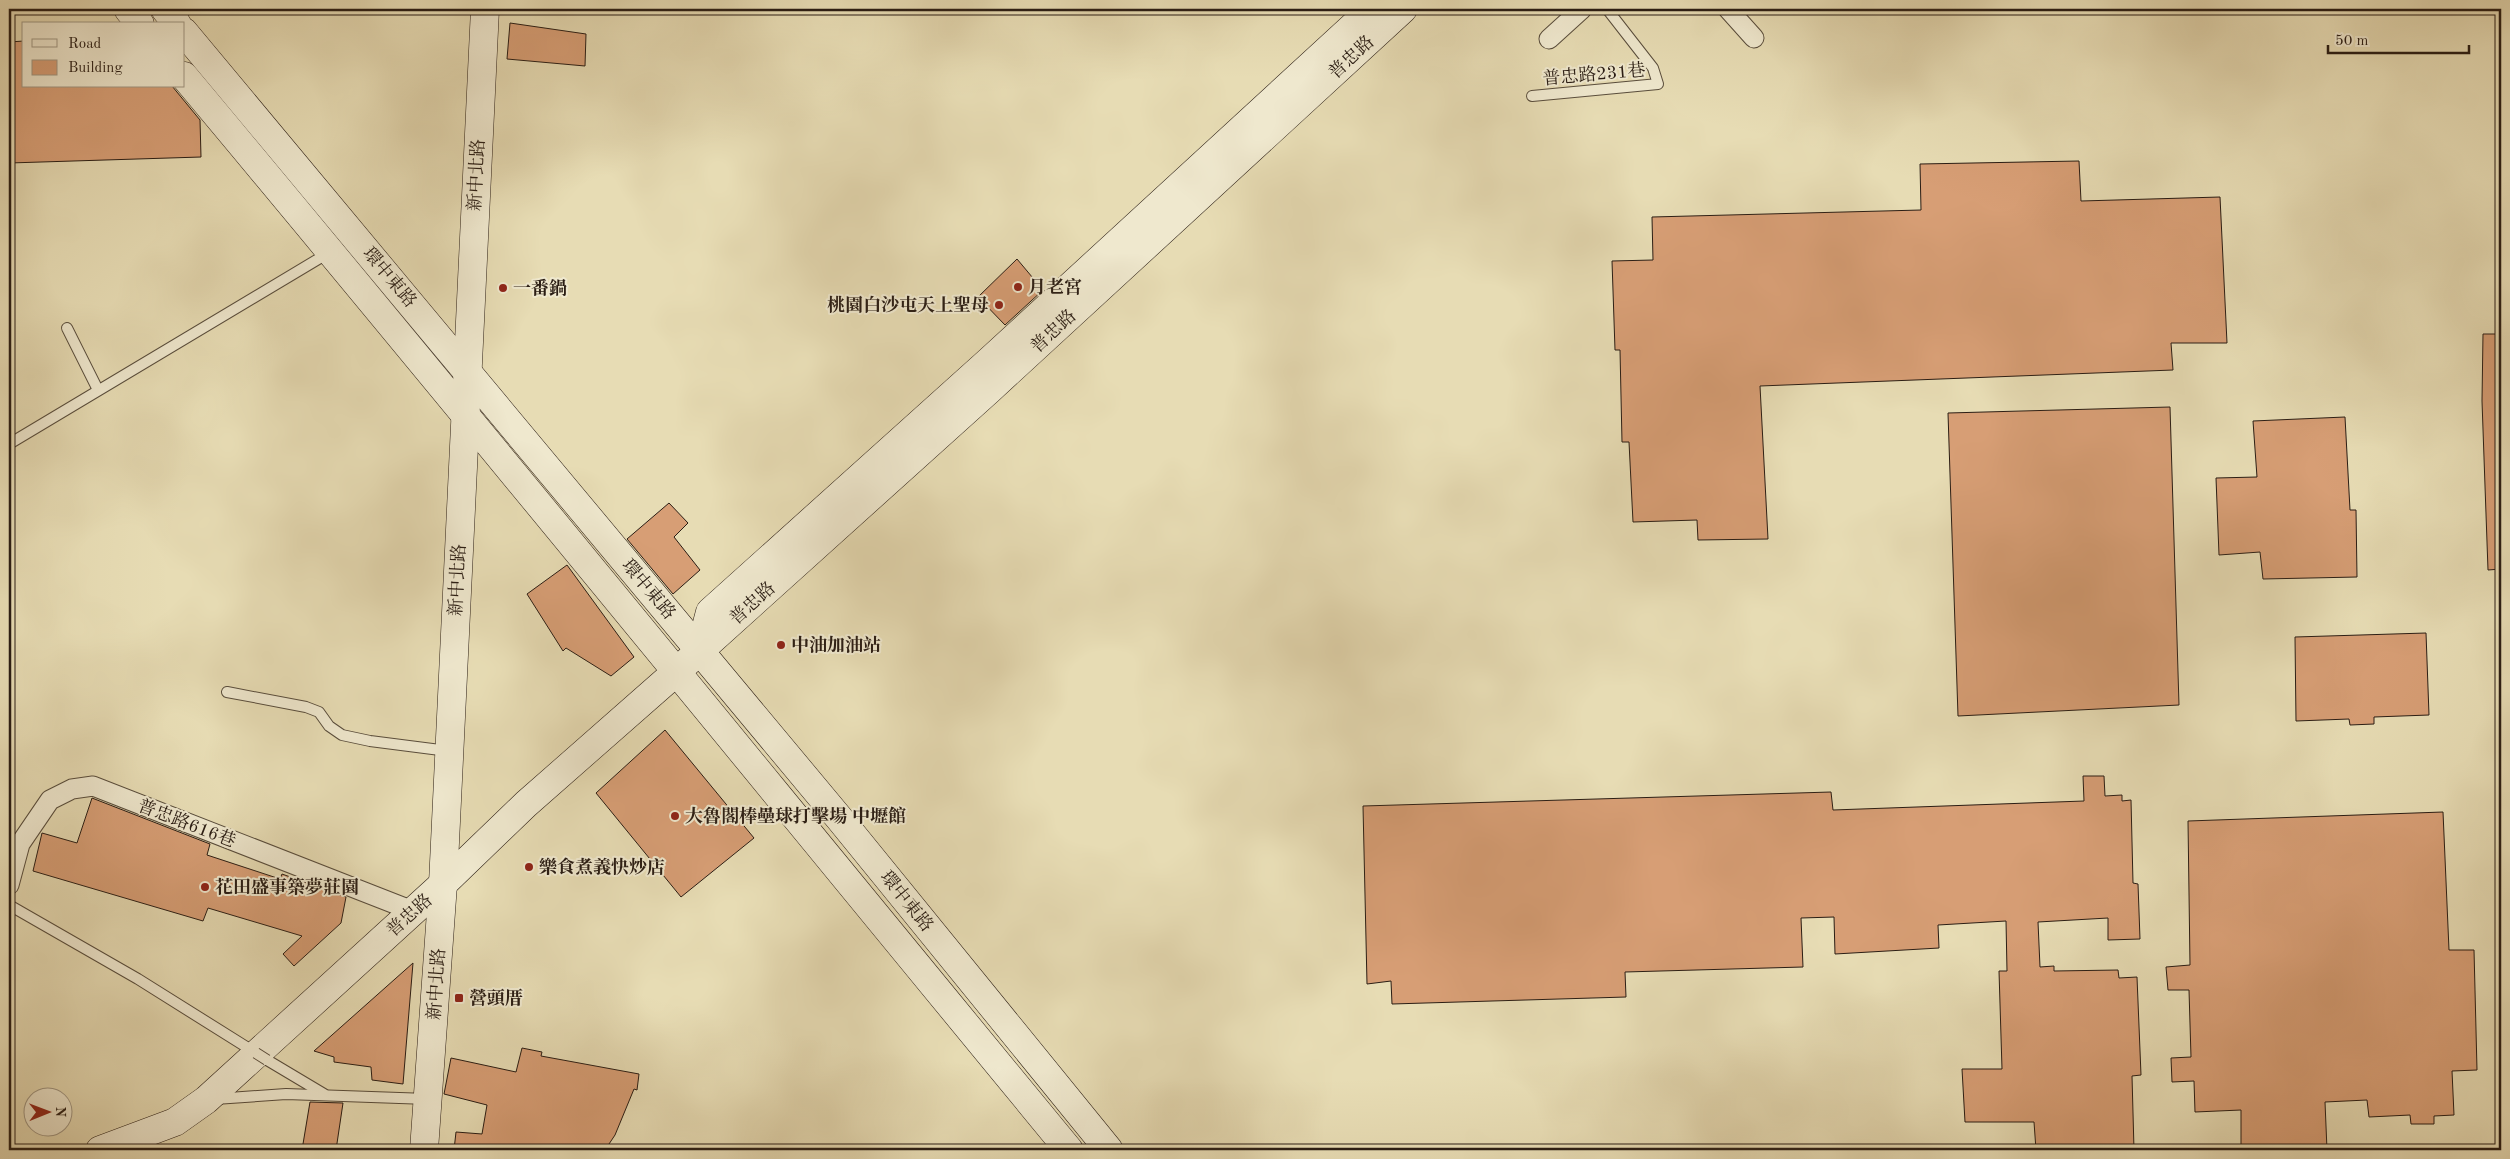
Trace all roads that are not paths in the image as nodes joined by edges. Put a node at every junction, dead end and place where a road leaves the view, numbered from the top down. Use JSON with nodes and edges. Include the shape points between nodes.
{"nodes":[{"id":1,"x":128,"y":9,"type":"edge"},
{"id":2,"x":165,"y":9,"type":"edge"},
{"id":3,"x":485,"y":9,"type":"edge"},
{"id":4,"x":1372,"y":9,"type":"edge"},
{"id":5,"x":1403,"y":9,"type":"edge"},
{"id":6,"x":1582,"y":9,"type":"edge"},
{"id":7,"x":1607,"y":9,"type":"edge"},
{"id":8,"x":1728,"y":9,"type":"edge"},
{"id":9,"x":138,"y":22,"type":"edge"},
{"id":10,"x":175,"y":22,"type":"edge"},
{"id":11,"x":185,"y":33,"type":"edge"},
{"id":12,"x":1754,"y":38,"type":"dead end"},
{"id":13,"x":1549,"y":39,"type":"dead end"},
{"id":14,"x":185,"y":77,"type":"edge"},
{"id":15,"x":1532,"y":96,"type":"dead end"},
{"id":16,"x":330,"y":251,"type":"junction"},
{"id":17,"x":67,"y":328,"type":"dead end"},
{"id":18,"x":466,"y":368,"type":"junction"},
{"id":19,"x":98,"y":390,"type":"junction"},
{"id":20,"x":464,"y":412,"type":"junction"},
{"id":21,"x":9,"y":444,"type":"edge"},
{"id":22,"x":700,"y":650,"type":"junction"},
{"id":23,"x":675,"y":673,"type":"junction"},
{"id":24,"x":226,"y":692,"type":"dead end"},
{"id":25,"x":449,"y":752,"type":"junction"},
{"id":26,"x":443,"y":884,"type":"junction"},
{"id":27,"x":9,"y":885,"type":"edge"},
{"id":28,"x":9,"y":905,"type":"edge"},
{"id":29,"x":414,"y":911,"type":"junction"},
{"id":30,"x":327,"y":1095,"type":"junction"},
{"id":31,"x":206,"y":1100,"type":"junction"},
{"id":32,"x":428,"y":1100,"type":"junction"},
{"id":33,"x":100,"y":1150,"type":"edge"},
{"id":34,"x":424,"y":1150,"type":"edge"},
{"id":35,"x":1069,"y":1150,"type":"edge"},
{"id":36,"x":1109,"y":1150,"type":"edge"}],
"edges":[{"from":1,"to":9,"type":"street"},
{"from":2,"to":10,"type":"street"},
{"from":3,"to":18,"type":"street","name":"新中北路"},
{"from":4,"to":22,"type":"street","name":"普忠路","via":[[710,612]]},
{"from":5,"to":22,"type":"street","name":"普忠路","via":[[989,390]]},
{"from":6,"to":13,"type":"street"},
{"from":7,"to":15,"type":"lane","name":"普忠路231巷","via":[[1653,68],[1658,84]]},
{"from":8,"to":12,"type":"street"},
{"from":11,"to":18,"type":"street","name":"環中東路"},
{"from":14,"to":16,"type":"street","name":"環中東路"},
{"from":16,"to":19,"type":"lane"},
{"from":16,"to":20,"type":"street","name":"環中東路"},
{"from":17,"to":19,"type":"lane"},
{"from":18,"to":20,"type":"street","name":"新中北路"},
{"from":18,"to":22,"type":"street","name":"環中東路"},
{"from":19,"to":21,"type":"lane"},
{"from":20,"to":23,"type":"street","name":"環中東路"},
{"from":20,"to":25,"type":"street","name":"新中北路"},
{"from":22,"to":23,"type":"street","name":"普忠路"},
{"from":22,"to":36,"type":"street","name":"環中東路"},
{"from":23,"to":26,"type":"street","name":"普忠路","via":[[526,804]]},
{"from":23,"to":35,"type":"street","name":"環中東路"},
{"from":24,"to":25,"type":"lane","via":[[319,712],[329,726],[342,735]]},
{"from":25,"to":26,"type":"street","name":"新中北路"},
{"from":26,"to":29,"type":"street","name":"普忠路"},
{"from":26,"to":32,"type":"street","name":"新中北路"},
{"from":27,"to":29,"type":"street","name":"普忠路616巷","via":[[20,844],[50,800],[72,789],[93,786]]},
{"from":28,"to":30,"type":"lane","bridge":true,"via":[[138,979]]},
{"from":29,"to":31,"type":"street","name":"普忠路"},
{"from":30,"to":31,"type":"lane","via":[[286,1094]]},
{"from":30,"to":32,"type":"lane"},
{"from":31,"to":33,"type":"street","name":"普忠路","via":[[175,1122]]},
{"from":32,"to":34,"type":"street","name":"新中北路"}]}
